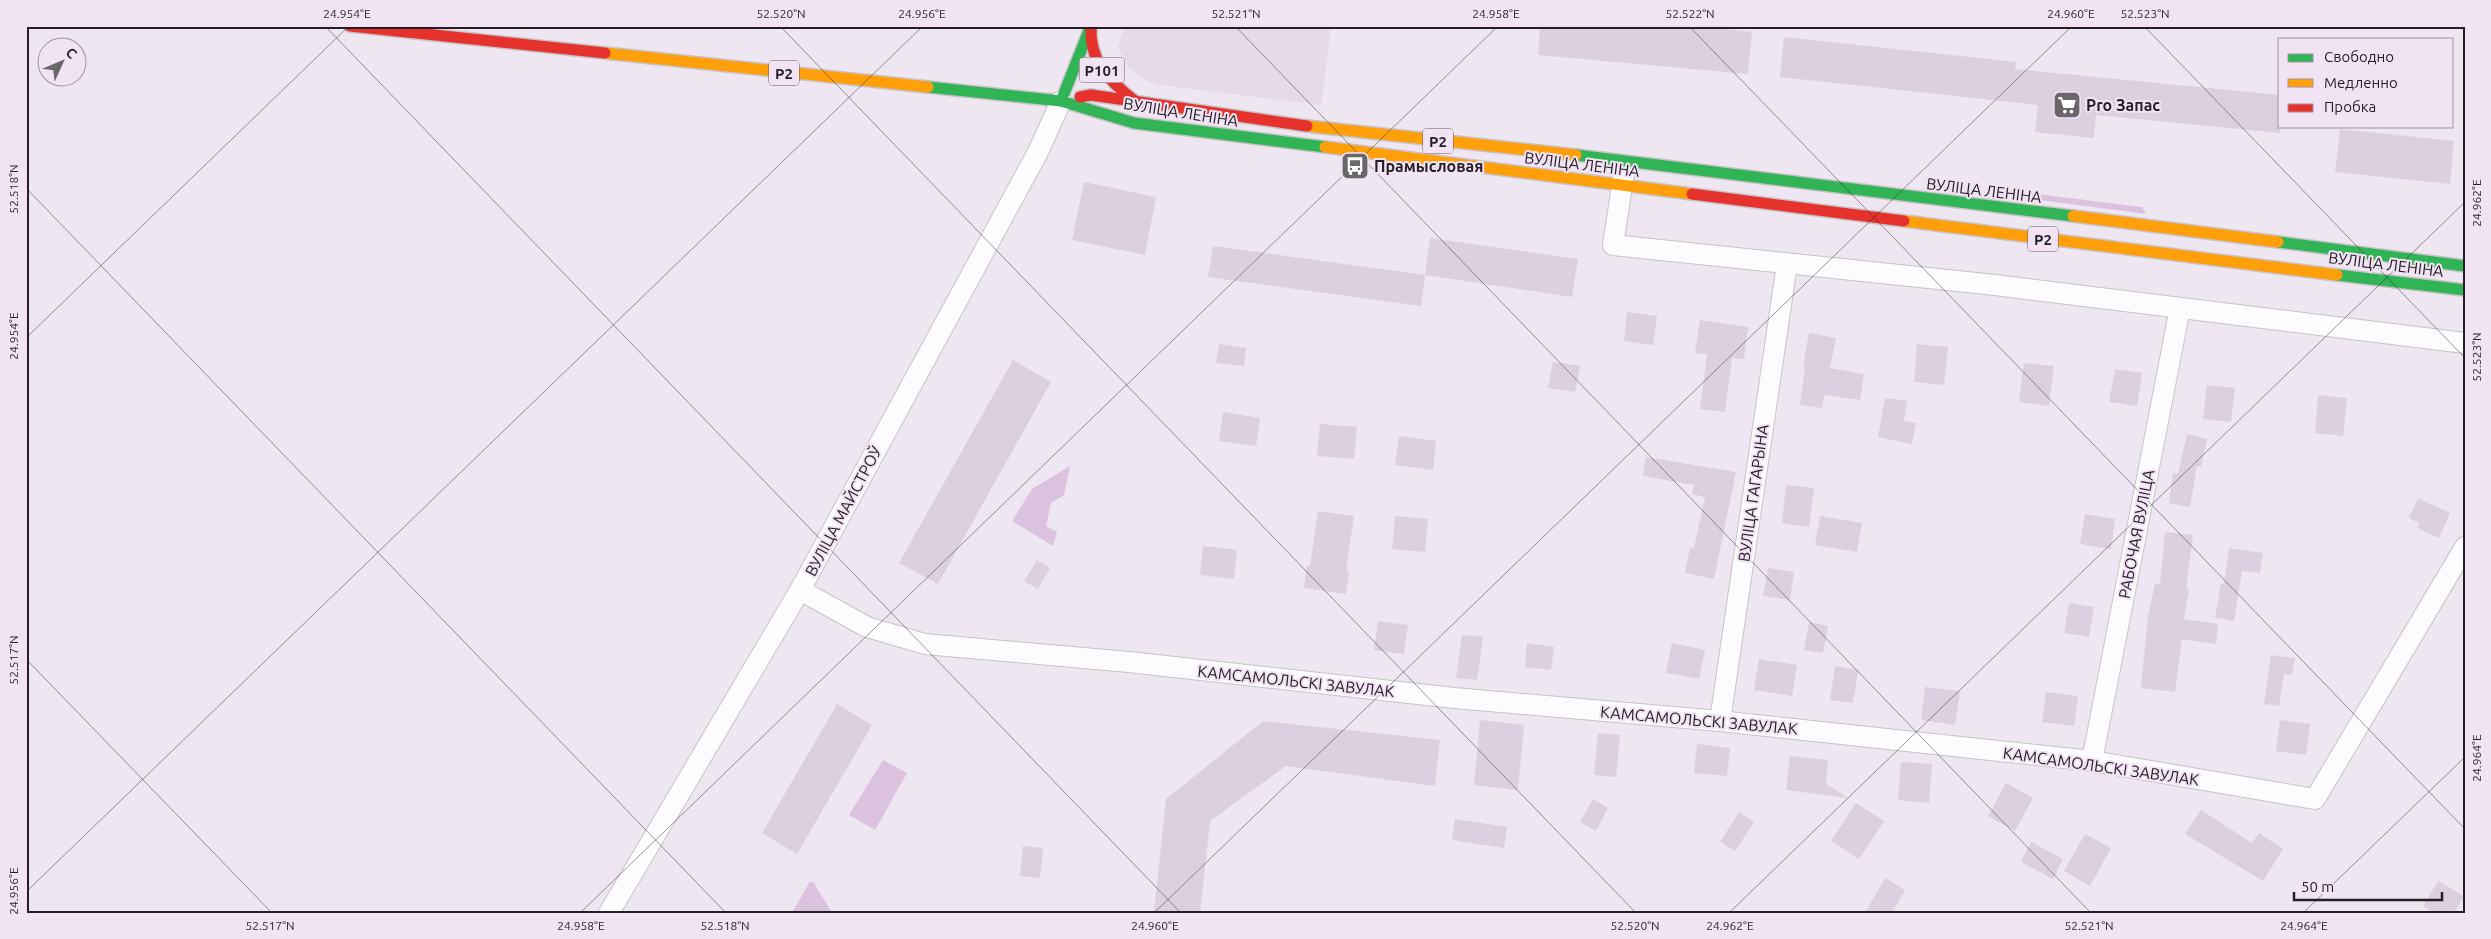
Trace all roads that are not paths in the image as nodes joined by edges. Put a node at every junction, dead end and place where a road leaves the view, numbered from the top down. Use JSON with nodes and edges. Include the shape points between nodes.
{"nodes":[{"id":1,"x":350,"y":26,"type":"edge"},
{"id":2,"x":1091,"y":26,"type":"edge"},
{"id":3,"x":1061,"y":101,"type":"junction"},
{"id":4,"x":1136,"y":101,"type":"junction"},
{"id":5,"x":1626,"y":160,"type":"junction"},
{"id":6,"x":1622,"y":186,"type":"junction"},
{"id":7,"x":1787,"y":264,"type":"junction"},
{"id":8,"x":2465,"y":266,"type":"edge"},
{"id":9,"x":2465,"y":290,"type":"edge"},
{"id":10,"x":2180,"y":308,"type":"junction"},
{"id":11,"x":2465,"y":343,"type":"edge"},
{"id":12,"x":2465,"y":547,"type":"edge"},
{"id":13,"x":800,"y":590,"type":"junction"},
{"id":14,"x":1720,"y":721,"type":"junction"},
{"id":15,"x":2092,"y":761,"type":"junction"},
{"id":16,"x":609,"y":913,"type":"edge"}],
"edges":[{"from":1,"to":3,"type":"main road","number":"Р2"},
{"from":2,"to":3,"type":"main road","number":"Р101"},
{"from":2,"to":4,"type":"main road","number":"Р101","via":[[1092,52],[1104,74]]},
{"from":3,"to":4,"type":"main road","name":"ВУЛІЦА ЛЕНІНА","number":"Р2","via":[[1091,95]]},
{"from":3,"to":6,"type":"main road","name":"ВУЛІЦА ЛЕНІНА","number":"Р2","via":[[1134,123]]},
{"from":3,"to":13,"type":"street","name":"ВУЛІЦА МАЙСТРОЎ","via":[[1038,152]]},
{"from":4,"to":5,"type":"main road","name":"ВУЛІЦА ЛЕНІНА","number":"Р2","via":[[1333,130]]},
{"from":5,"to":6,"type":"street"},
{"from":5,"to":8,"type":"main road","name":"ВУЛІЦА ЛЕНІНА","number":"Р2"},
{"from":6,"to":7,"type":"street","via":[[1613,245]]},
{"from":6,"to":9,"type":"main road","name":"ВУЛІЦА ЛЕНІНА","number":"Р2","via":[[2216,262]]},
{"from":7,"to":10,"type":"street"},
{"from":7,"to":14,"type":"street","name":"ВУЛІЦА ГАГАРЫНА"},
{"from":10,"to":11,"type":"street"},
{"from":10,"to":15,"type":"street","name":"РАБОЧАЯ ВУЛІЦА"},
{"from":12,"to":15,"type":"street","name":"КАМСАМОЛЬСКІ ЗАВУЛАК","via":[[2315,799]]},
{"from":13,"to":14,"type":"street","name":"КАМСАМОЛЬСКІ ЗАВУЛАК","via":[[867,627],[926,644],[1130,662],[1454,698]]},
{"from":13,"to":16,"type":"street","name":"ВУЛІЦА МАЙСТРОЎ"},
{"from":14,"to":15,"type":"street","name":"КАМСАМОЛЬСКІ ЗАВУЛАК"}]}
